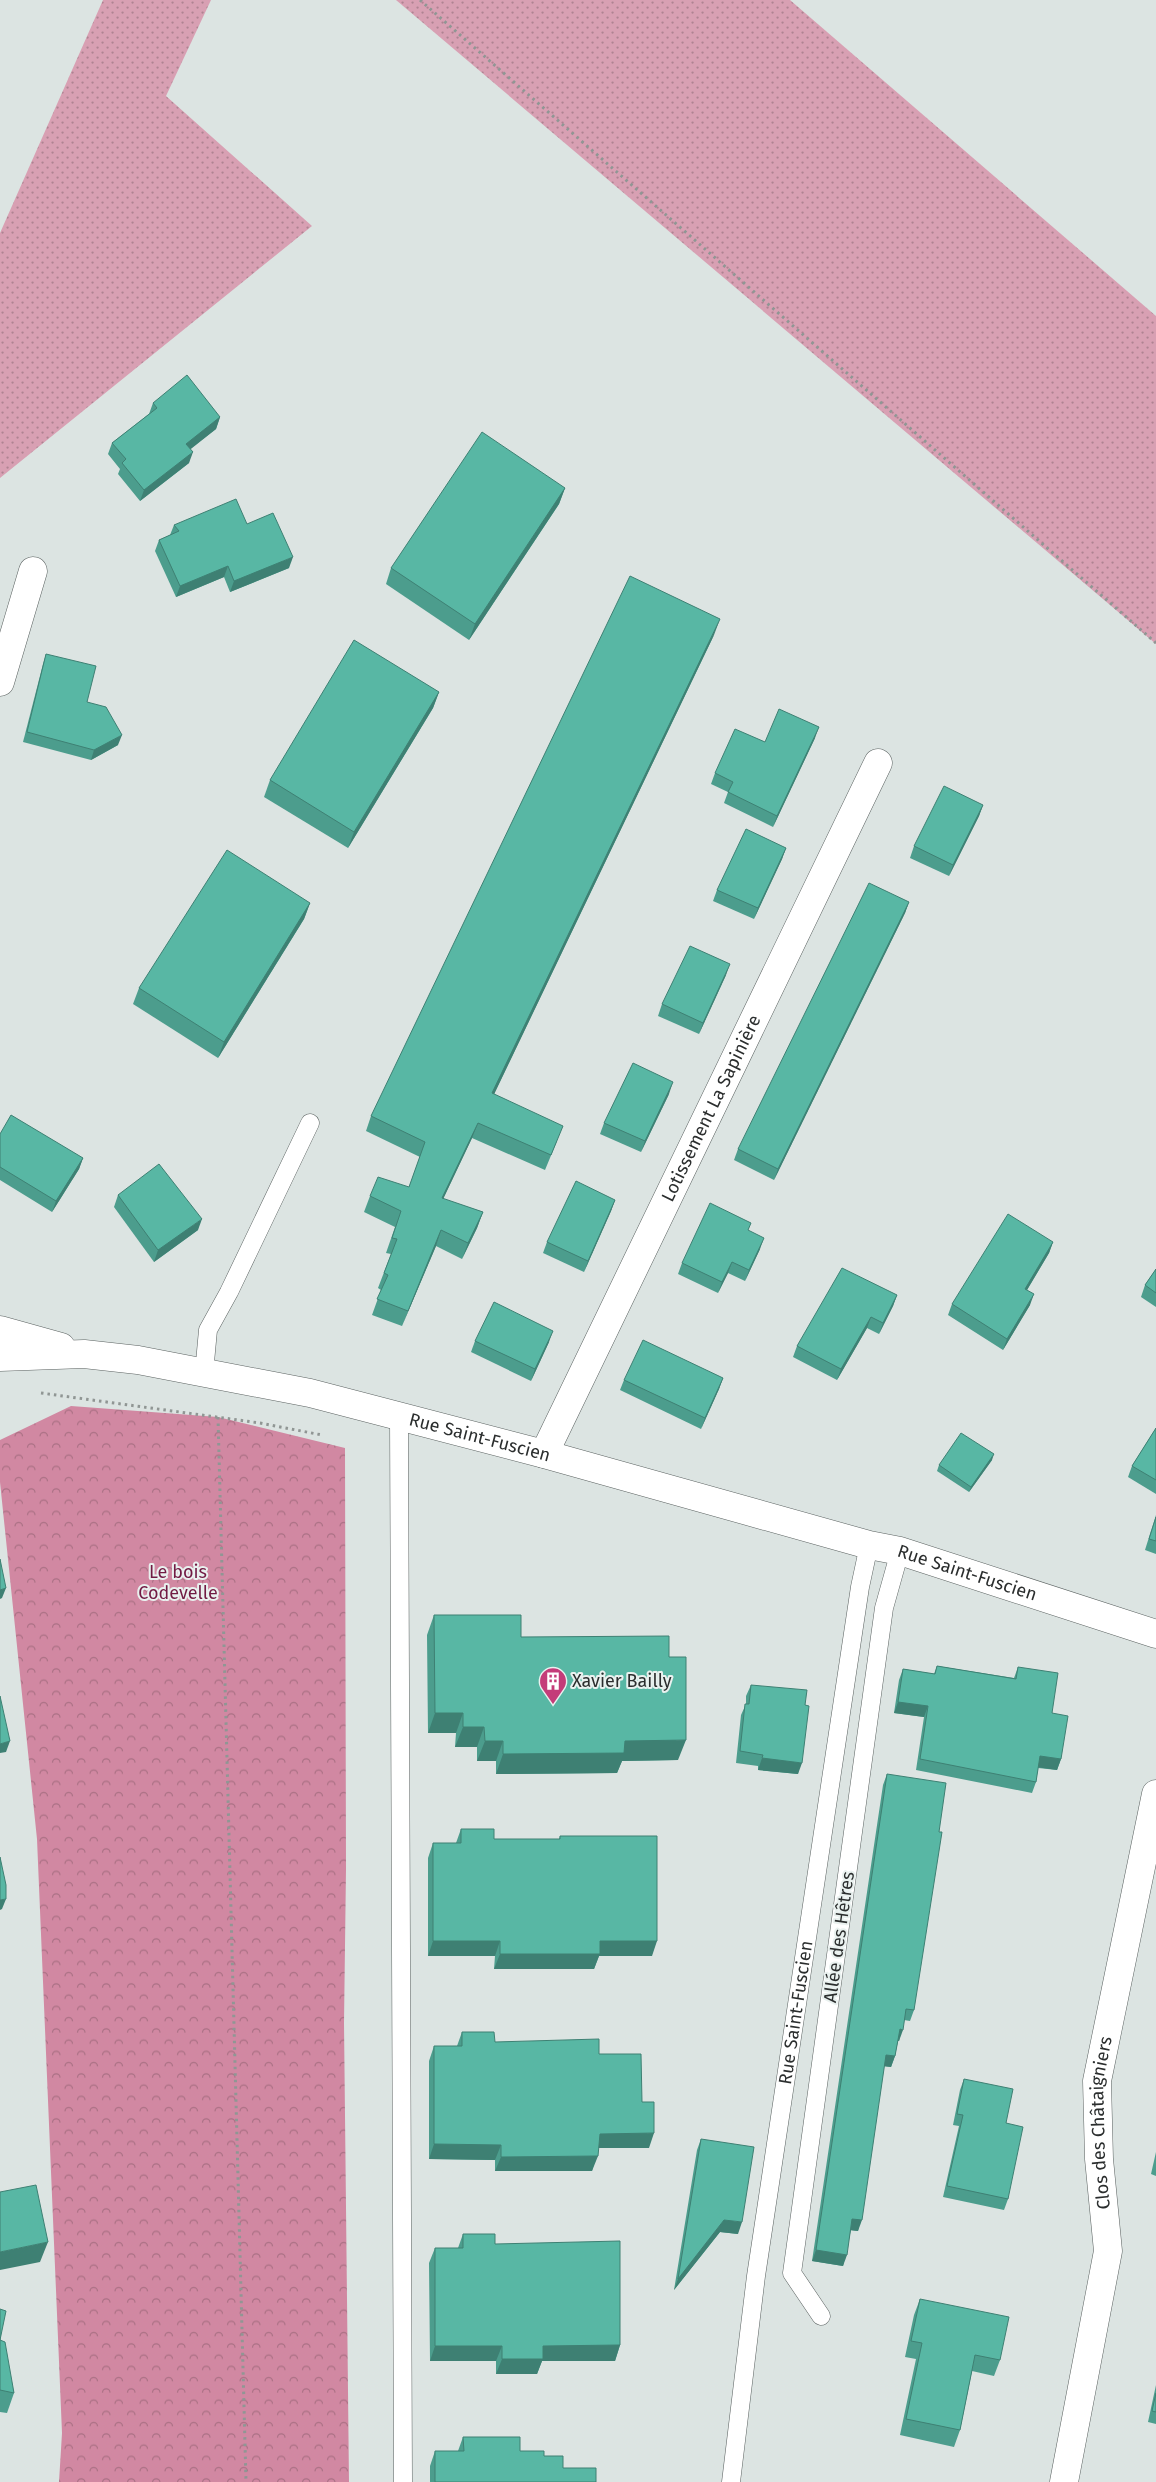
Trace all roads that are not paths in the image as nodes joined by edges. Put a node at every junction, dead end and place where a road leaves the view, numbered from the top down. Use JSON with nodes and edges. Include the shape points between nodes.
{"nodes":[{"id":1,"x":34,"y":570,"type":"dead end"},
{"id":2,"x":0,"y":682,"type":"edge"},
{"id":3,"x":878,"y":764,"type":"dead end"},
{"id":4,"x":310,"y":1123,"type":"dead end"},
{"id":5,"x":0,"y":1330,"type":"edge"},
{"id":6,"x":84,"y":1354,"type":"junction"},
{"id":7,"x":0,"y":1357,"type":"edge"},
{"id":8,"x":204,"y":1372,"type":"junction"},
{"id":9,"x":399,"y":1416,"type":"junction"},
{"id":10,"x":544,"y":1454,"type":"junction"},
{"id":11,"x":869,"y":1546,"type":"junction"},
{"id":12,"x":900,"y":1551,"type":"junction"},
{"id":13,"x":1156,"y":1634,"type":"edge"},
{"id":14,"x":1156,"y":1794,"type":"edge"},
{"id":15,"x":821,"y":2316,"type":"dead end"},
{"id":16,"x":403,"y":2482,"type":"edge"},
{"id":17,"x":731,"y":2482,"type":"edge"},
{"id":18,"x":1064,"y":2482,"type":"edge"}],
"edges":[{"from":1,"to":2,"type":"street"},
{"from":3,"to":10,"type":"street","name":"Lotissement La Sapinière"},
{"from":4,"to":8,"type":"lane","via":[[208,1330]]},
{"from":5,"to":6,"type":"street","name":"Rue Saint-Fuscien"},
{"from":6,"to":7,"type":"street","name":"Rue Saint-Fuscien"},
{"from":6,"to":8,"type":"street","name":"Rue Saint-Fuscien"},
{"from":8,"to":9,"type":"street","name":"Rue Saint-Fuscien","via":[[310,1393]]},
{"from":9,"to":10,"type":"street","name":"Rue Saint-Fuscien"},
{"from":9,"to":16,"type":"lane"},
{"from":10,"to":11,"type":"street","name":"Rue Saint-Fuscien"},
{"from":11,"to":12,"type":"street","name":"Rue Saint-Fuscien"},
{"from":11,"to":17,"type":"lane","name":"Rue Saint-Fuscien","via":[[860,1587],[756,2276]]},
{"from":12,"to":13,"type":"street","name":"Rue Saint-Fuscien"},
{"from":12,"to":15,"type":"lane","name":"Allée des Hêtres","via":[[884,1608],[792,2273]]},
{"from":14,"to":18,"type":"street","name":"Clos des Châtaigniers","via":[[1097,2081],[1098,2159],[1108,2251]]}]}
